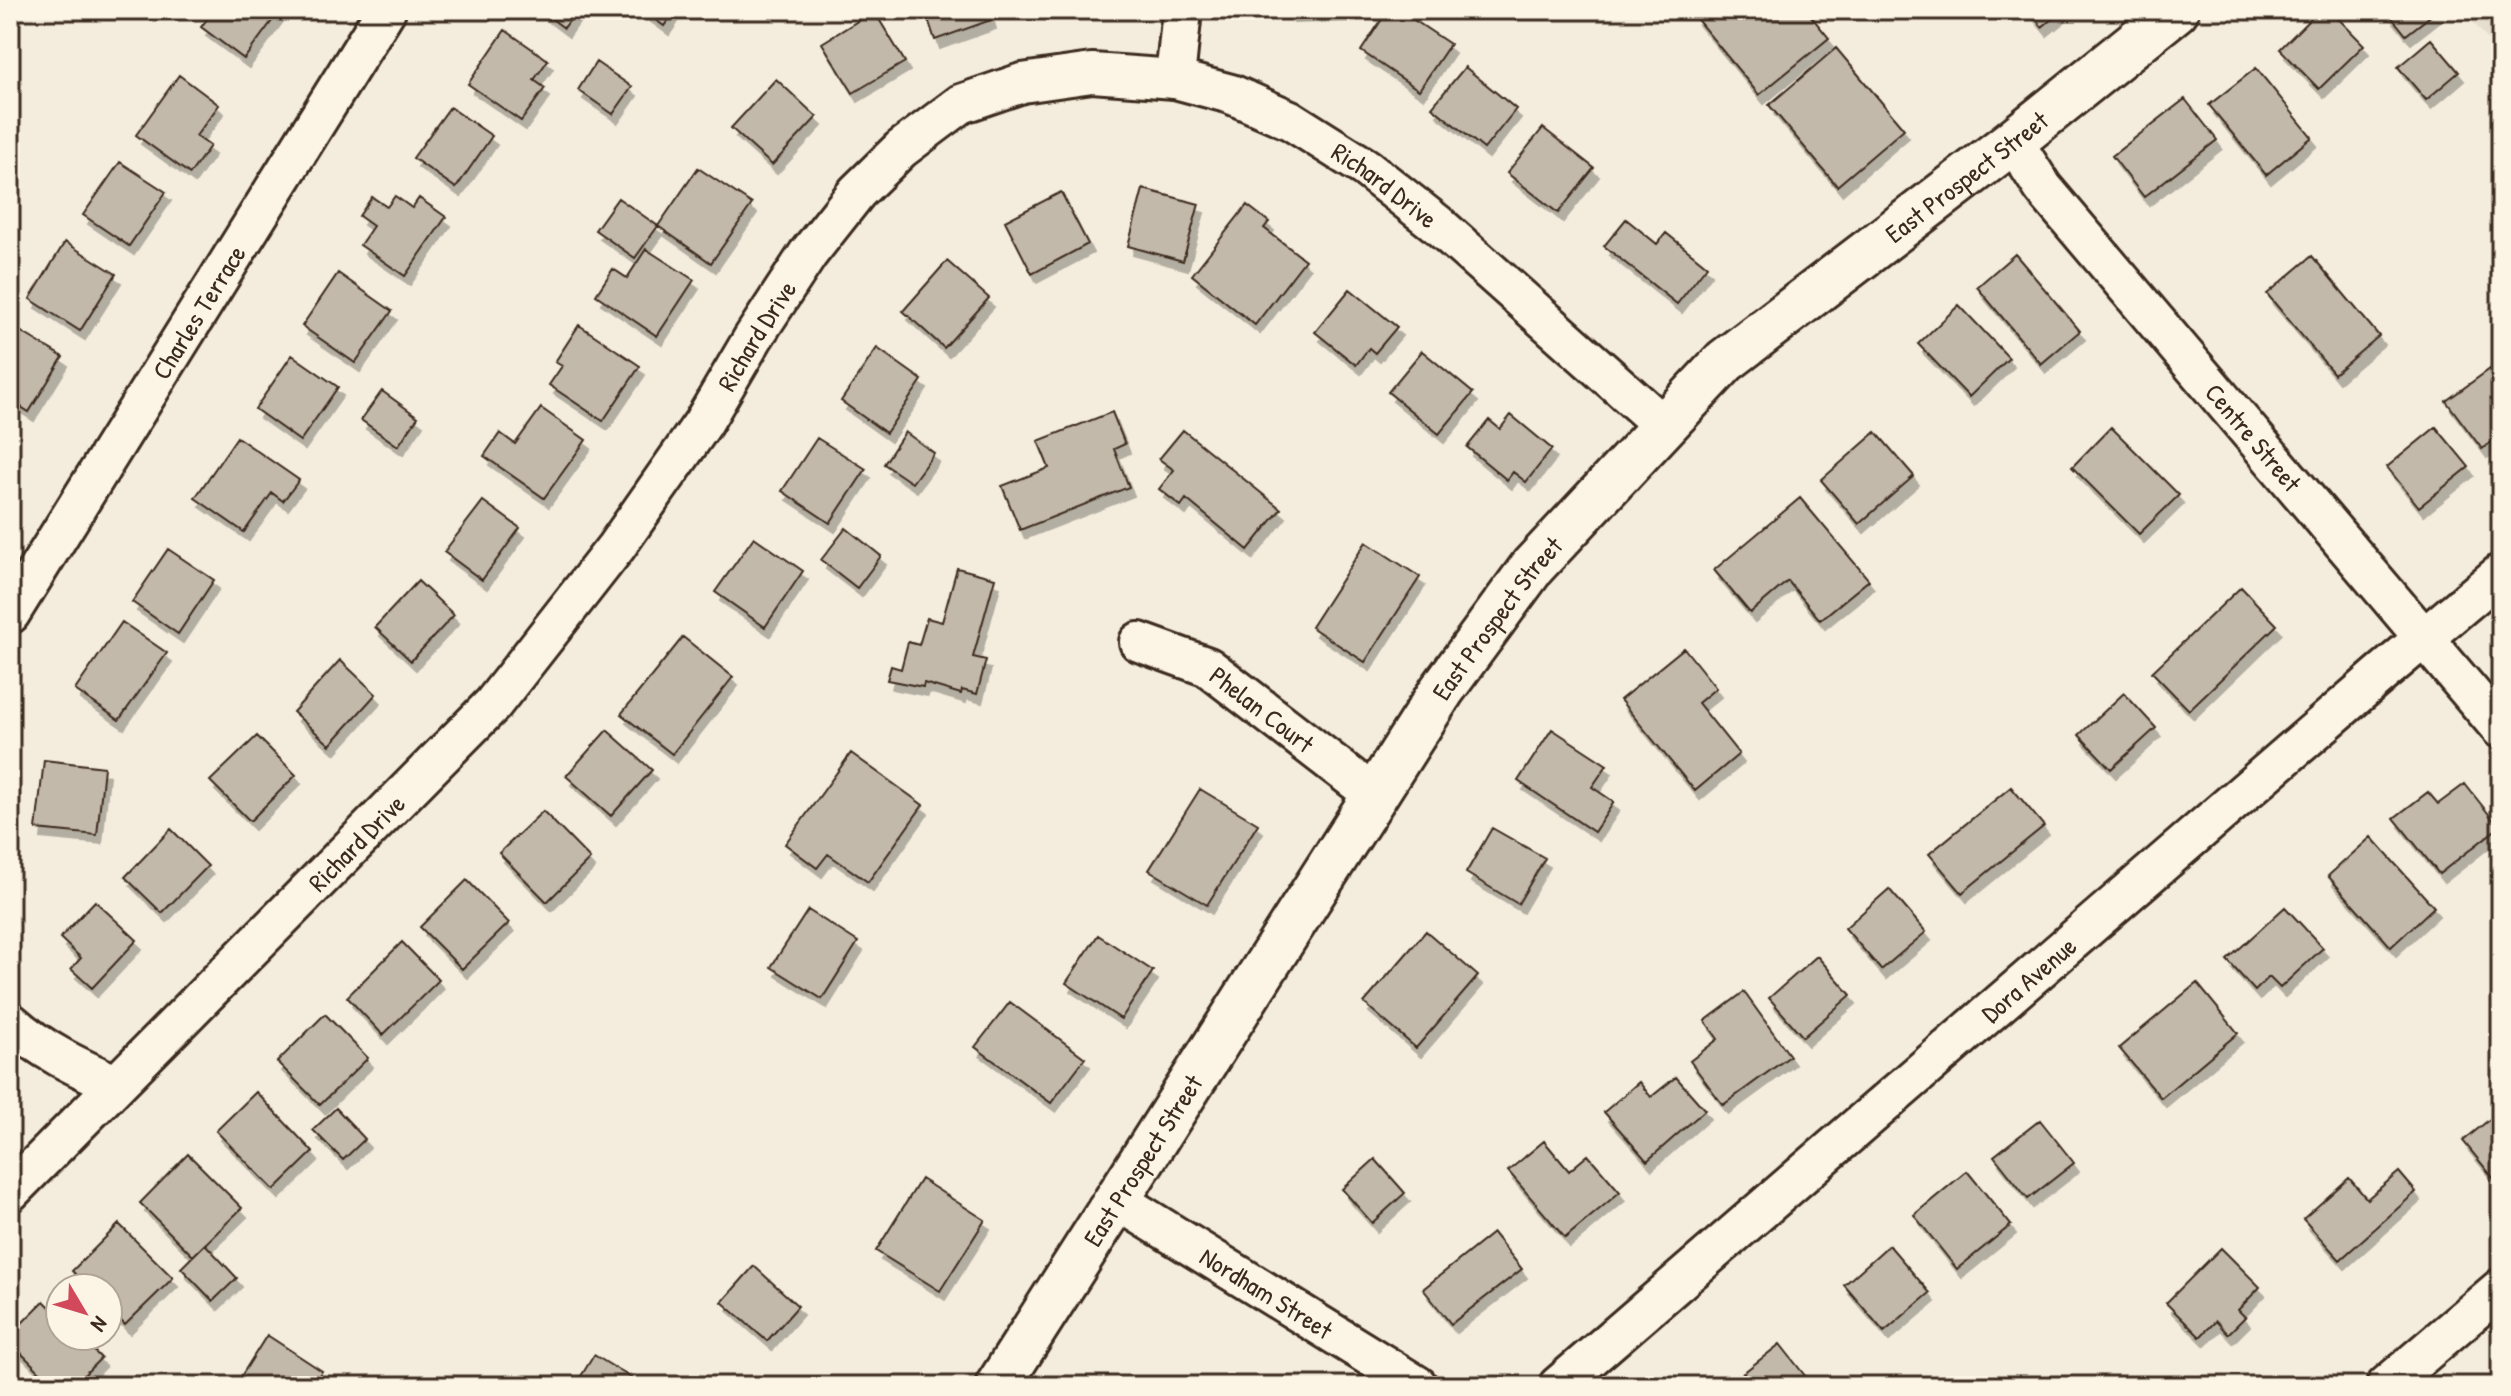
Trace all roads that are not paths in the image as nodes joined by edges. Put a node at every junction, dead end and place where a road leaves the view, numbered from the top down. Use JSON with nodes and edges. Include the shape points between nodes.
{"nodes":[{"id":1,"x":386,"y":10,"type":"edge"},
{"id":2,"x":1182,"y":10,"type":"edge"},
{"id":3,"x":2176,"y":10,"type":"edge"},
{"id":4,"x":1175,"y":79,"type":"junction"},
{"id":5,"x":2013,"y":141,"type":"junction"},
{"id":6,"x":1665,"y":427,"type":"junction"},
{"id":7,"x":2501,"y":573,"type":"edge"},
{"id":8,"x":10,"y":614,"type":"edge"},
{"id":9,"x":2423,"y":639,"type":"junction"},
{"id":10,"x":1139,"y":642,"type":"dead end"},
{"id":11,"x":2501,"y":729,"type":"edge"},
{"id":12,"x":1374,"y":795,"type":"junction"},
{"id":13,"x":10,"y":1022,"type":"edge"},
{"id":14,"x":115,"y":1084,"type":"junction"},
{"id":15,"x":10,"y":1192,"type":"edge"},
{"id":16,"x":1117,"y":1200,"type":"junction"},
{"id":17,"x":2501,"y":1288,"type":"edge"},
{"id":18,"x":998,"y":1386,"type":"edge"},
{"id":19,"x":1418,"y":1386,"type":"edge"},
{"id":20,"x":1558,"y":1386,"type":"edge"},
{"id":21,"x":2386,"y":1386,"type":"edge"}],
"edges":[{"from":1,"to":8,"type":"street","name":"Charles Terrace"},
{"from":2,"to":4,"type":"street"},
{"from":3,"to":5,"type":"street","name":"East Prospect Street"},
{"from":4,"to":6,"type":"street","name":"Richard Drive","via":[[1231,94],[1290,120],[1366,168],[1437,224]]},
{"from":4,"to":14,"type":"street","name":"Richard Drive","via":[[1092,73],[1022,83],[961,104],[901,149],[857,192],[808,254],[703,423],[616,547],[493,704]]},
{"from":5,"to":6,"type":"street","name":"East Prospect Street","via":[[1725,361]]},
{"from":5,"to":9,"type":"street","name":"Centre Street","via":[[2043,188]]},
{"from":6,"to":12,"type":"street","name":"East Prospect Street","via":[[1533,566],[1442,690]]},
{"from":7,"to":9,"type":"street","name":"Dora Avenue"},
{"from":9,"to":11,"type":"street","name":"Centre Street"},
{"from":9,"to":20,"type":"street","name":"Dora Avenue"},
{"from":10,"to":12,"type":"street","name":"Phelan Court","via":[[1208,667]]},
{"from":12,"to":16,"type":"street","name":"East Prospect Street"},
{"from":13,"to":14,"type":"street","via":[[30,1041]]},
{"from":14,"to":15,"type":"street","name":"Richard Drive"},
{"from":16,"to":18,"type":"street","name":"East Prospect Street"},
{"from":16,"to":19,"type":"street","name":"Nordham Street"},
{"from":17,"to":21,"type":"street"}]}
